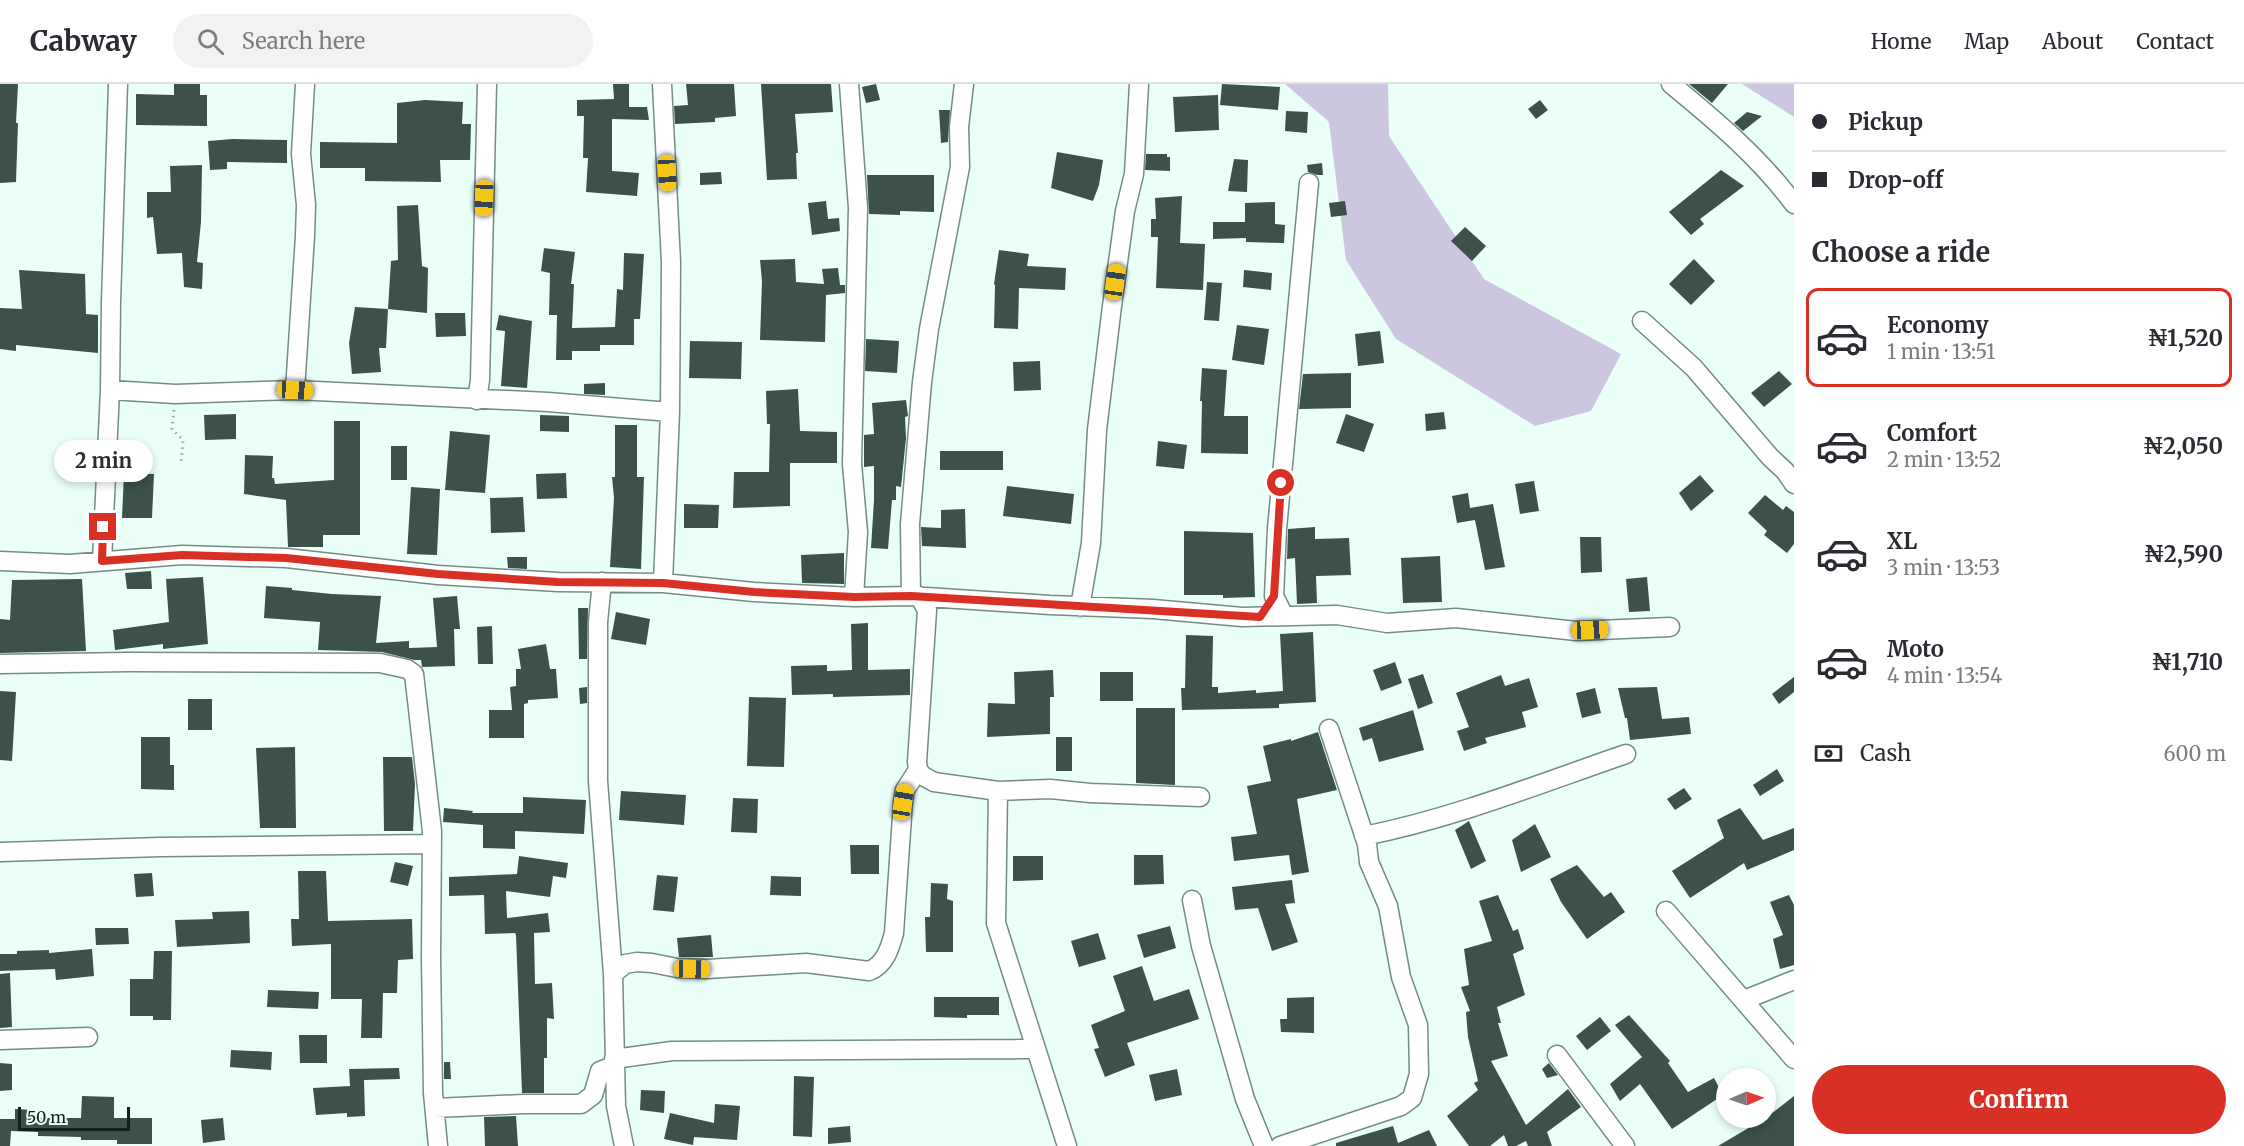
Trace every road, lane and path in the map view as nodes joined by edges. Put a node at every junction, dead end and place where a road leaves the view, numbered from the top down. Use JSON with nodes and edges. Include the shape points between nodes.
{"nodes":[{"id":1,"x":118,"y":84,"type":"edge"},
{"id":2,"x":305,"y":84,"type":"edge"},
{"id":3,"x":487,"y":84,"type":"edge"},
{"id":4,"x":662,"y":84,"type":"edge"},
{"id":5,"x":849,"y":84,"type":"edge"},
{"id":6,"x":964,"y":84,"type":"edge"},
{"id":7,"x":1139,"y":84,"type":"edge"},
{"id":8,"x":1671,"y":84,"type":"edge"},
{"id":9,"x":1309,"y":183,"type":"dead end"},
{"id":10,"x":1794,"y":204,"type":"edge"},
{"id":11,"x":1642,"y":321,"type":"dead end"},
{"id":12,"x":110,"y":390,"type":"junction"},
{"id":13,"x":295,"y":390,"type":"junction"},
{"id":14,"x":175,"y":394,"type":"junction"},
{"id":15,"x":477,"y":400,"type":"junction"},
{"id":16,"x":670,"y":412,"type":"junction"},
{"id":17,"x":181,"y":465,"type":"dead end"},
{"id":18,"x":1794,"y":484,"type":"edge"},
{"id":19,"x":0,"y":561,"type":"edge"},
{"id":20,"x":102,"y":561,"type":"junction"},
{"id":21,"x":602,"y":582,"type":"junction"},
{"id":22,"x":663,"y":583,"type":"junction"},
{"id":23,"x":1274,"y":596,"type":"junction"},
{"id":24,"x":854,"y":597,"type":"junction"},
{"id":25,"x":924,"y":600,"type":"junction"},
{"id":26,"x":1080,"y":607,"type":"junction"},
{"id":27,"x":1284,"y":616,"type":"junction"},
{"id":28,"x":1260,"y":617,"type":"junction"},
{"id":29,"x":1670,"y":627,"type":"dead end"},
{"id":30,"x":0,"y":664,"type":"edge"},
{"id":31,"x":1329,"y":729,"type":"dead end"},
{"id":32,"x":1626,"y":754,"type":"dead end"},
{"id":33,"x":918,"y":770,"type":"junction"},
{"id":34,"x":998,"y":791,"type":"junction"},
{"id":35,"x":1200,"y":797,"type":"dead end"},
{"id":36,"x":1364,"y":836,"type":"junction"},
{"id":37,"x":432,"y":844,"type":"junction"},
{"id":38,"x":0,"y":852,"type":"edge"},
{"id":39,"x":1192,"y":900,"type":"dead end"},
{"id":40,"x":1666,"y":911,"type":"dead end"},
{"id":41,"x":613,"y":974,"type":"junction"},
{"id":42,"x":1794,"y":980,"type":"edge"},
{"id":43,"x":1744,"y":1000,"type":"junction"},
{"id":44,"x":87,"y":1037,"type":"dead end"},
{"id":45,"x":0,"y":1040,"type":"edge"},
{"id":46,"x":1035,"y":1049,"type":"junction"},
{"id":47,"x":1557,"y":1055,"type":"dead end"},
{"id":48,"x":1794,"y":1059,"type":"edge"},
{"id":49,"x":614,"y":1062,"type":"junction"},
{"id":50,"x":435,"y":1108,"type":"junction"},
{"id":51,"x":438,"y":1146,"type":"edge"},
{"id":52,"x":624,"y":1146,"type":"edge"},
{"id":53,"x":1067,"y":1146,"type":"edge"},
{"id":54,"x":1264,"y":1146,"type":"edge"},
{"id":55,"x":1280,"y":1146,"type":"edge"},
{"id":56,"x":1625,"y":1146,"type":"edge"}],
"edges":[{"from":1,"to":12,"type":"street"},
{"from":2,"to":13,"type":"street","via":[[305,236]]},
{"from":3,"to":15,"type":"street"},
{"from":4,"to":16,"type":"street","via":[[671,262]]},
{"from":5,"to":24,"type":"street","via":[[858,208],[852,464],[858,532]]},
{"from":6,"to":25,"type":"street","via":[[960,167],[929,329],[910,524]]},
{"from":7,"to":26,"type":"street","via":[[1134,174],[1109,328],[1097,430],[1091,543]]},
{"from":8,"to":10,"type":"street","via":[[1724,128]]},
{"from":9,"to":23,"type":"street"},
{"from":11,"to":18,"type":"street","via":[[1694,368]]},
{"from":12,"to":14,"type":"street"},
{"from":12,"to":20,"type":"street"},
{"from":13,"to":14,"type":"street"},
{"from":13,"to":15,"type":"street"},
{"from":14,"to":17,"type":"path","via":[[172,429],[183,440]]},
{"from":15,"to":16,"type":"street"},
{"from":16,"to":22,"type":"street"},
{"from":19,"to":20,"type":"street"},
{"from":20,"to":21,"type":"street","via":[[182,555],[286,558],[438,574]]},
{"from":21,"to":22,"type":"street"},
{"from":21,"to":41,"type":"street","via":[[598,622],[598,781]]},
{"from":22,"to":24,"type":"street"},
{"from":23,"to":27,"type":"street"},
{"from":23,"to":28,"type":"street"},
{"from":24,"to":25,"type":"street"},
{"from":25,"to":26,"type":"street"},
{"from":25,"to":33,"type":"street"},
{"from":26,"to":28,"type":"street"},
{"from":27,"to":28,"type":"street"},
{"from":27,"to":29,"type":"street","via":[[1337,615],[1387,623],[1456,618],[1576,631]]},
{"from":30,"to":37,"type":"street","via":[[380,663],[407,669],[414,674],[417,688]]},
{"from":31,"to":36,"type":"street"},
{"from":32,"to":36,"type":"street","via":[[1467,810]]},
{"from":33,"to":34,"type":"street","via":[[934,782]]},
{"from":33,"to":41,"type":"street","via":[[905,790],[894,933],[882,962],[874,969],[806,963],[707,969],[637,962],[625,964]]},
{"from":34,"to":35,"type":"street","via":[[1050,789]]},
{"from":34,"to":46,"type":"street","via":[[996,923]]},
{"from":36,"to":55,"type":"street","via":[[1369,862],[1388,906],[1401,977],[1418,1025],[1417,1087],[1413,1098],[1401,1106]]},
{"from":37,"to":38,"type":"street"},
{"from":37,"to":50,"type":"street"},
{"from":39,"to":54,"type":"street","via":[[1201,946],[1245,1099]]},
{"from":40,"to":43,"type":"street"},
{"from":41,"to":49,"type":"street"},
{"from":42,"to":43,"type":"street"},
{"from":43,"to":48,"type":"street"},
{"from":44,"to":45,"type":"street"},
{"from":46,"to":49,"type":"street","via":[[672,1050]]},
{"from":46,"to":53,"type":"street"},
{"from":47,"to":56,"type":"street"},
{"from":49,"to":50,"type":"street","via":[[600,1071],[593,1095],[581,1104]]},
{"from":49,"to":52,"type":"street","via":[[616,1106]]},
{"from":50,"to":51,"type":"street"}]}
